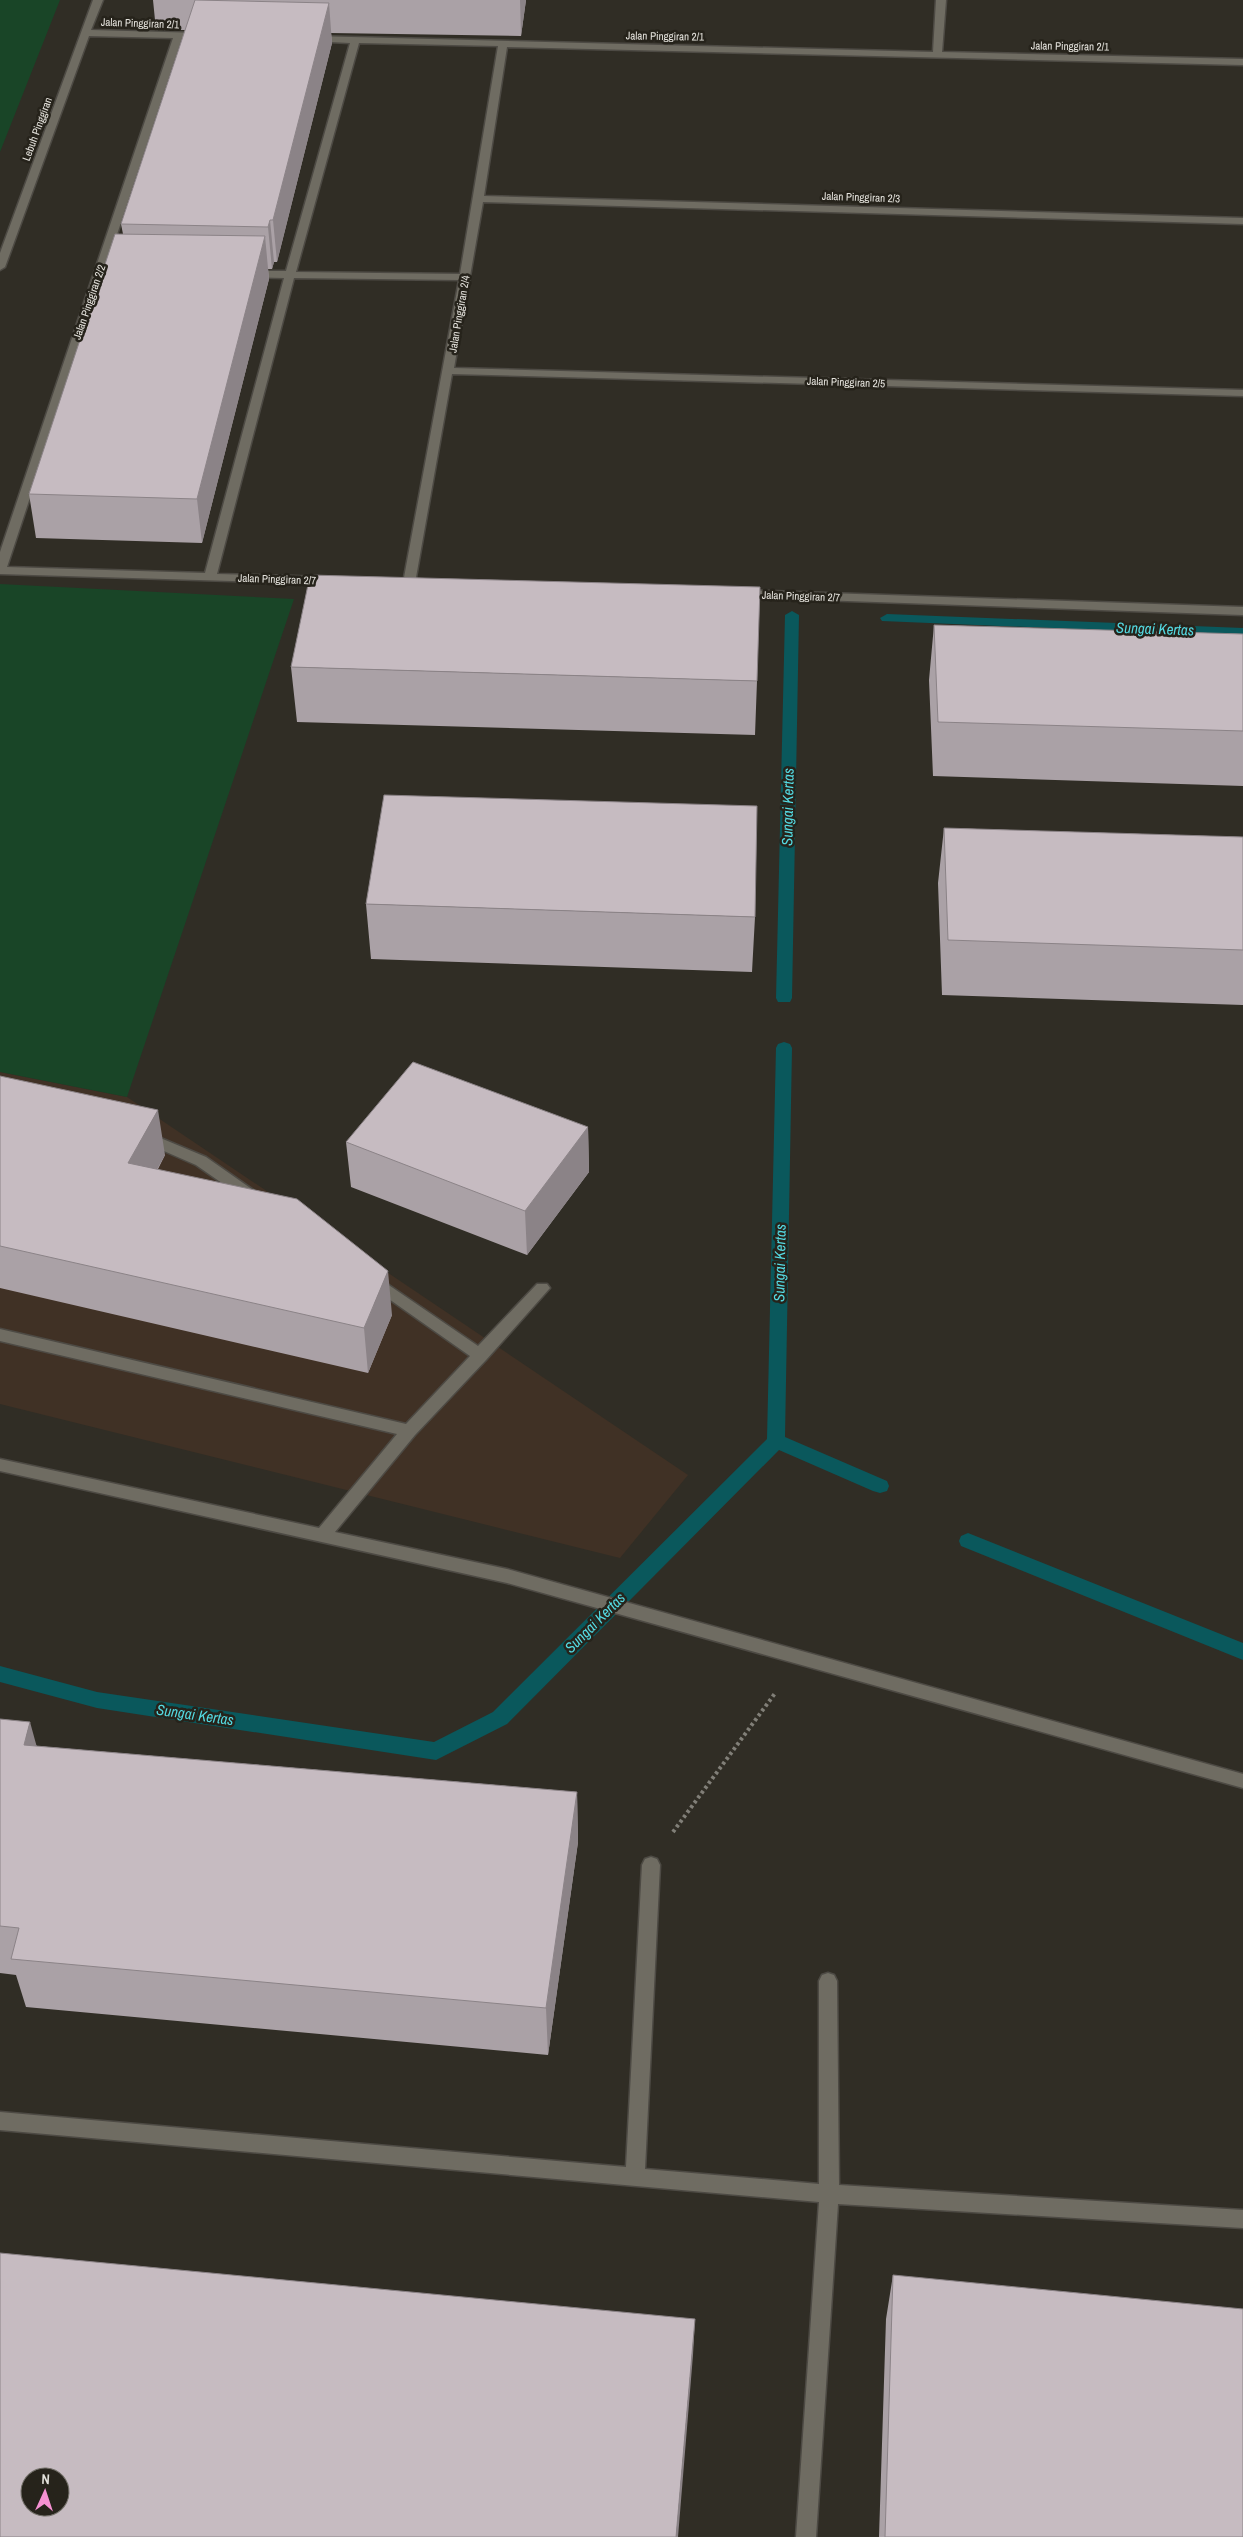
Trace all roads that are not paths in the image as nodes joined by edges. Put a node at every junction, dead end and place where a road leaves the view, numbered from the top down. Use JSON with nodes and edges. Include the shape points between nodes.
{"nodes":[{"id":1,"x":98,"y":0,"type":"edge"},
{"id":2,"x":941,"y":0,"type":"edge"},
{"id":3,"x":86,"y":33,"type":"junction"},
{"id":4,"x":178,"y":36,"type":"junction"},
{"id":5,"x":208,"y":36,"type":"edge"},
{"id":6,"x":306,"y":39,"type":"edge"},
{"id":7,"x":355,"y":40,"type":"junction"},
{"id":8,"x":503,"y":44,"type":"junction"},
{"id":9,"x":937,"y":54,"type":"junction"},
{"id":10,"x":1243,"y":62,"type":"edge"},
{"id":11,"x":479,"y":199,"type":"junction"},
{"id":12,"x":1243,"y":221,"type":"edge"},
{"id":13,"x":0,"y":267,"type":"edge"},
{"id":14,"x":240,"y":274,"type":"edge"},
{"id":15,"x":290,"y":274,"type":"junction"},
{"id":16,"x":465,"y":277,"type":"junction"},
{"id":17,"x":449,"y":371,"type":"junction"},
{"id":18,"x":1243,"y":393,"type":"edge"},
{"id":19,"x":0,"y":569,"type":"edge"},
{"id":20,"x":210,"y":576,"type":"junction"},
{"id":21,"x":339,"y":581,"type":"edge"},
{"id":22,"x":409,"y":583,"type":"edge"},
{"id":23,"x":728,"y":594,"type":"edge"},
{"id":24,"x":1243,"y":610,"type":"edge"},
{"id":25,"x":136,"y":1132,"type":"edge"},
{"id":26,"x":265,"y":1206,"type":"edge"},
{"id":27,"x":361,"y":1273,"type":"edge"},
{"id":28,"x":542,"y":1288,"type":"dead end"},
{"id":29,"x":0,"y":1335,"type":"edge"},
{"id":30,"x":481,"y":1356,"type":"junction"},
{"id":31,"x":409,"y":1431,"type":"junction"},
{"id":32,"x":0,"y":1465,"type":"edge"},
{"id":33,"x":322,"y":1536,"type":"junction"},
{"id":34,"x":1243,"y":1781,"type":"edge"},
{"id":35,"x":652,"y":1865,"type":"dead end"},
{"id":36,"x":828,"y":1981,"type":"dead end"},
{"id":37,"x":0,"y":2121,"type":"edge"},
{"id":38,"x":635,"y":2177,"type":"junction"},
{"id":39,"x":829,"y":2194,"type":"junction"},
{"id":40,"x":1243,"y":2219,"type":"edge"},
{"id":41,"x":806,"y":2537,"type":"edge"}],
"edges":[{"from":1,"to":3,"type":"street","name":"Lebuh Pinggiran"},
{"from":2,"to":9,"type":"street"},
{"from":3,"to":4,"type":"street","name":"Jalan Pinggiran 2/1"},
{"from":3,"to":13,"type":"street","name":"Lebuh Pinggiran"},
{"from":4,"to":5,"type":"street","name":"Jalan Pinggiran 2/1"},
{"from":4,"to":19,"type":"street","name":"Jalan Pinggiran 2/2","via":[[105,271]]},
{"from":6,"to":7,"type":"street","name":"Jalan Pinggiran 2/1"},
{"from":7,"to":8,"type":"street","name":"Jalan Pinggiran 2/1"},
{"from":7,"to":15,"type":"street"},
{"from":8,"to":9,"type":"street","name":"Jalan Pinggiran 2/1"},
{"from":8,"to":11,"type":"street","name":"Jalan Pinggiran 2/4"},
{"from":9,"to":10,"type":"street","name":"Jalan Pinggiran 2/1"},
{"from":11,"to":12,"type":"street","name":"Jalan Pinggiran 2/3"},
{"from":11,"to":16,"type":"street","name":"Jalan Pinggiran 2/4"},
{"from":14,"to":15,"type":"street"},
{"from":15,"to":16,"type":"street"},
{"from":15,"to":20,"type":"street"},
{"from":16,"to":17,"type":"street","name":"Jalan Pinggiran 2/4"},
{"from":17,"to":18,"type":"street","name":"Jalan Pinggiran 2/5"},
{"from":17,"to":22,"type":"street","name":"Jalan Pinggiran 2/4"},
{"from":19,"to":20,"type":"street","name":"Jalan Pinggiran 2/7"},
{"from":20,"to":21,"type":"street","name":"Jalan Pinggiran 2/7"},
{"from":23,"to":24,"type":"street","name":"Jalan Pinggiran 2/7"},
{"from":25,"to":26,"type":"street","via":[[201,1161]]},
{"from":27,"to":30,"type":"street"},
{"from":28,"to":30,"type":"street"},
{"from":29,"to":31,"type":"street"},
{"from":30,"to":31,"type":"street"},
{"from":31,"to":33,"type":"street"},
{"from":32,"to":33,"type":"street"},
{"from":33,"to":34,"type":"street","via":[[507,1576]]},
{"from":35,"to":38,"type":"street"},
{"from":36,"to":39,"type":"street"},
{"from":37,"to":38,"type":"street"},
{"from":38,"to":39,"type":"street"},
{"from":39,"to":40,"type":"street"},
{"from":39,"to":41,"type":"street"}]}
